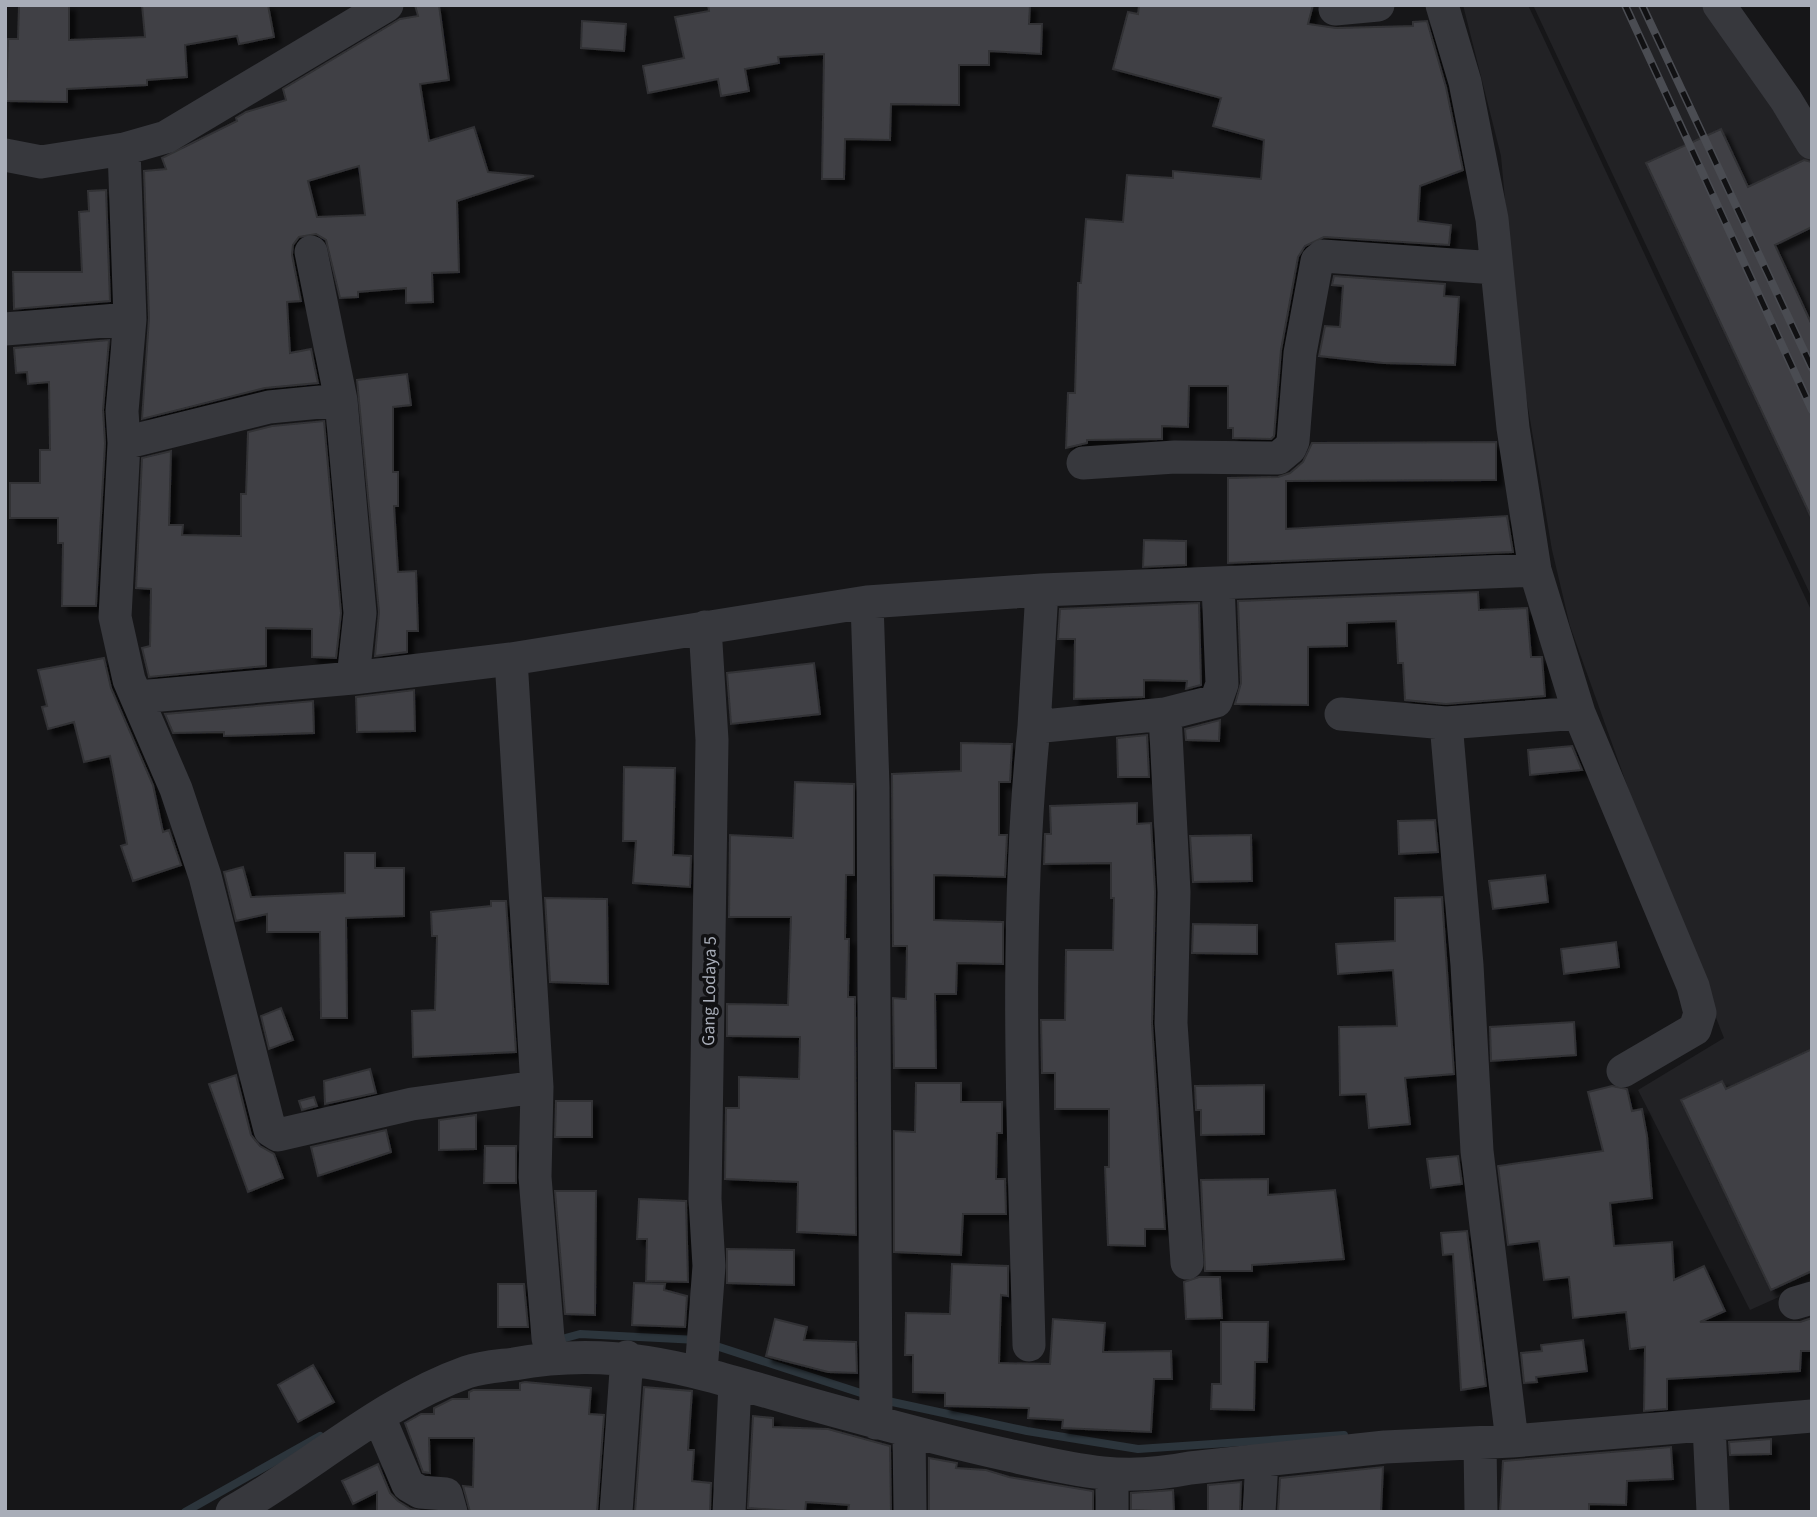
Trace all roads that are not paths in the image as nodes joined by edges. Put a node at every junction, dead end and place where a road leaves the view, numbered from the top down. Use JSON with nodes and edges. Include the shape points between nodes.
{"nodes":[{"id":1,"x":1378,"y":5,"type":"edge"},
{"id":2,"x":1442,"y":5,"type":"edge"},
{"id":3,"x":1718,"y":5,"type":"edge"},
{"id":4,"x":386,"y":6,"type":"edge"},
{"id":5,"x":1335,"y":9,"type":"dead end"},
{"id":6,"x":1812,"y":143,"type":"edge"},
{"id":7,"x":124,"y":149,"type":"junction"},
{"id":8,"x":5,"y":155,"type":"edge"},
{"id":9,"x":311,"y":252,"type":"dead end"},
{"id":10,"x":1496,"y":268,"type":"junction"},
{"id":11,"x":130,"y":319,"type":"junction"},
{"id":12,"x":5,"y":329,"type":"edge"},
{"id":13,"x":341,"y":400,"type":"junction"},
{"id":14,"x":124,"y":443,"type":"junction"},
{"id":15,"x":1083,"y":463,"type":"dead end"},
{"id":16,"x":1535,"y":570,"type":"junction"},
{"id":17,"x":1218,"y":583,"type":"junction"},
{"id":18,"x":1042,"y":590,"type":"junction"},
{"id":19,"x":867,"y":602,"type":"junction"},
{"id":20,"x":705,"y":627,"type":"junction"},
{"id":21,"x":511,"y":659,"type":"junction"},
{"id":22,"x":352,"y":677,"type":"junction"},
{"id":23,"x":138,"y":696,"type":"junction"},
{"id":24,"x":1579,"y":713,"type":"junction"},
{"id":25,"x":1165,"y":714,"type":"junction"},
{"id":26,"x":1341,"y":714,"type":"dead end"},
{"id":27,"x":1447,"y":723,"type":"junction"},
{"id":28,"x":1034,"y":727,"type":"junction"},
{"id":29,"x":1623,"y":1071,"type":"dead end"},
{"id":30,"x":537,"y":1087,"type":"junction"},
{"id":31,"x":1187,"y":1263,"type":"dead end"},
{"id":32,"x":1029,"y":1345,"type":"dead end"},
{"id":33,"x":550,"y":1348,"type":"junction"},
{"id":34,"x":703,"y":1352,"type":"junction"},
{"id":35,"x":627,"y":1357,"type":"junction"},
{"id":36,"x":735,"y":1383,"type":"junction"},
{"id":37,"x":877,"y":1407,"type":"junction"},
{"id":38,"x":1812,"y":1416,"type":"edge"},
{"id":39,"x":379,"y":1417,"type":"junction"},
{"id":40,"x":1709,"y":1425,"type":"junction"},
{"id":41,"x":909,"y":1432,"type":"junction"},
{"id":42,"x":1501,"y":1439,"type":"junction"},
{"id":43,"x":1262,"y":1461,"type":"junction"},
{"id":44,"x":1112,"y":1475,"type":"junction"},
{"id":45,"x":232,"y":1512,"type":"edge"},
{"id":46,"x":451,"y":1512,"type":"edge"},
{"id":47,"x":616,"y":1512,"type":"edge"},
{"id":48,"x":729,"y":1512,"type":"edge"},
{"id":49,"x":910,"y":1512,"type":"edge"},
{"id":50,"x":1112,"y":1512,"type":"edge"},
{"id":51,"x":1259,"y":1512,"type":"edge"},
{"id":52,"x":1481,"y":1512,"type":"edge"},
{"id":53,"x":1713,"y":1512,"type":"edge"}],
"edges":[{"from":1,"to":5,"type":"street"},
{"from":2,"to":10,"type":"street","via":[[1465,82],[1492,219]]},
{"from":3,"to":6,"type":"street"},
{"from":4,"to":7,"type":"street","via":[[166,137]]},
{"from":7,"to":8,"type":"street","via":[[41,162]]},
{"from":7,"to":11,"type":"street"},
{"from":9,"to":13,"type":"street"},
{"from":10,"to":15,"type":"street","via":[[1323,256],[1317,261],[1306,316],[1293,441],[1284,454],[1278,458],[1175,457]]},
{"from":10,"to":16,"type":"street","via":[[1513,428]]},
{"from":11,"to":12,"type":"street"},
{"from":11,"to":14,"type":"street","via":[[122,411]]},
{"from":13,"to":14,"type":"street","via":[[269,407]]},
{"from":13,"to":22,"type":"street","via":[[360,613]]},
{"from":14,"to":23,"type":"street","via":[[114,598],[118,636]]},
{"from":16,"to":17,"type":"street"},
{"from":16,"to":24,"type":"street"},
{"from":17,"to":18,"type":"street"},
{"from":17,"to":25,"type":"street","via":[[1222,684],[1216,701]]},
{"from":18,"to":19,"type":"street"},
{"from":18,"to":28,"type":"street"},
{"from":19,"to":20,"type":"street"},
{"from":19,"to":37,"type":"street","via":[[873,787]]},
{"from":20,"to":21,"type":"street"},
{"from":20,"to":34,"type":"street","name":"Gang Lodaya 5","via":[[712,740],[705,1199],[709,1266]]},
{"from":21,"to":22,"type":"street"},
{"from":21,"to":30,"type":"street"},
{"from":22,"to":23,"type":"street"},
{"from":23,"to":30,"type":"street","via":[[205,876],[270,1130],[278,1135],[412,1104]]},
{"from":24,"to":27,"type":"street"},
{"from":24,"to":29,"type":"street","via":[[1693,986],[1700,1013],[1695,1029]]},
{"from":25,"to":28,"type":"street"},
{"from":25,"to":31,"type":"street","via":[[1174,892],[1171,1023]]},
{"from":26,"to":27,"type":"street"},
{"from":27,"to":42,"type":"street","via":[[1477,1151],[1506,1391]]},
{"from":28,"to":32,"type":"street","via":[[1027,792],[1023,1016]]},
{"from":30,"to":33,"type":"street","via":[[535,1177]]},
{"from":33,"to":35,"type":"street"},
{"from":33,"to":39,"type":"street","via":[[469,1372],[406,1399]]},
{"from":34,"to":35,"type":"street"},
{"from":34,"to":36,"type":"street"},
{"from":35,"to":47,"type":"street"},
{"from":36,"to":37,"type":"street"},
{"from":36,"to":48,"type":"street"},
{"from":37,"to":41,"type":"street"},
{"from":38,"to":40,"type":"street"},
{"from":39,"to":45,"type":"street"},
{"from":39,"to":46,"type":"street","via":[[408,1485],[420,1492],[446,1494]]},
{"from":40,"to":42,"type":"street"},
{"from":40,"to":53,"type":"street"},
{"from":41,"to":44,"type":"street","via":[[1080,1473]]},
{"from":41,"to":49,"type":"street"},
{"from":42,"to":43,"type":"street"},
{"from":42,"to":52,"type":"street"},
{"from":43,"to":44,"type":"street","via":[[1162,1474]]},
{"from":43,"to":51,"type":"street"},
{"from":44,"to":50,"type":"street"}]}
